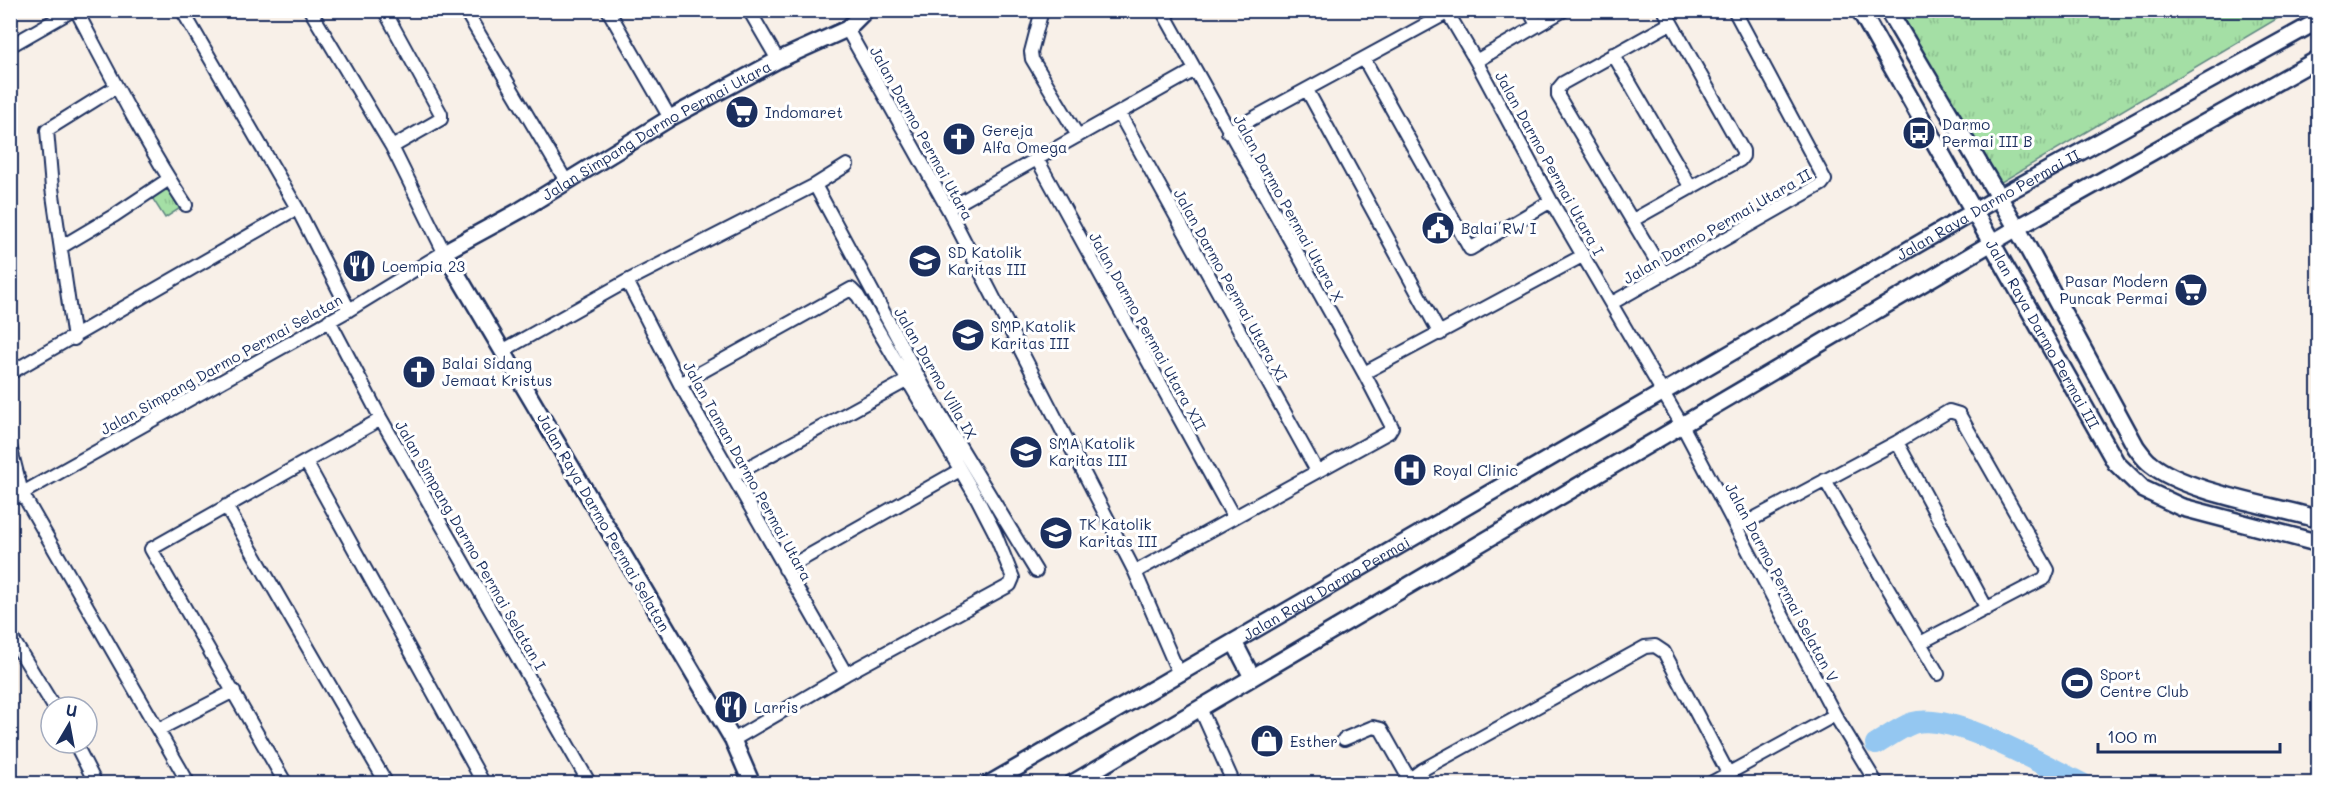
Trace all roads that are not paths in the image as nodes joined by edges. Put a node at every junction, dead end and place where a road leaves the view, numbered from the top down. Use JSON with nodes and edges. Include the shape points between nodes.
{"nodes":[{"id":1,"x":75,"y":10,"type":"edge"},
{"id":2,"x":182,"y":10,"type":"edge"},
{"id":3,"x":310,"y":10,"type":"edge"},
{"id":4,"x":384,"y":10,"type":"edge"},
{"id":5,"x":465,"y":10,"type":"edge"},
{"id":6,"x":608,"y":10,"type":"edge"},
{"id":7,"x":749,"y":10,"type":"edge"},
{"id":8,"x":866,"y":10,"type":"edge"},
{"id":9,"x":1042,"y":10,"type":"edge"},
{"id":10,"x":1162,"y":10,"type":"edge"},
{"id":11,"x":1529,"y":10,"type":"edge"},
{"id":12,"x":1563,"y":10,"type":"edge"},
{"id":13,"x":1664,"y":10,"type":"edge"},
{"id":14,"x":1734,"y":10,"type":"edge"},
{"id":15,"x":1860,"y":10,"type":"edge"},
{"id":16,"x":1888,"y":10,"type":"edge"},
{"id":17,"x":1447,"y":12,"type":"edge"},
{"id":18,"x":2319,"y":21,"type":"edge"},
{"id":19,"x":1671,"y":23,"type":"junction"},
{"id":20,"x":1537,"y":25,"type":"junction"},
{"id":21,"x":847,"y":29,"type":"junction"},
{"id":22,"x":10,"y":46,"type":"edge"},
{"id":23,"x":1613,"y":54,"type":"junction"},
{"id":24,"x":1364,"y":59,"type":"junction"},
{"id":25,"x":777,"y":60,"type":"junction"},
{"id":26,"x":1476,"y":60,"type":"junction"},
{"id":27,"x":2318,"y":61,"type":"edge"},
{"id":28,"x":1195,"y":70,"type":"junction"},
{"id":29,"x":116,"y":87,"type":"junction"},
{"id":30,"x":1306,"y":90,"type":"junction"},
{"id":31,"x":1119,"y":113,"type":"junction"},
{"id":32,"x":670,"y":118,"type":"junction"},
{"id":33,"x":1228,"y":132,"type":"junction"},
{"id":34,"x":1078,"y":136,"type":"junction"},
{"id":35,"x":392,"y":147,"type":"junction"},
{"id":36,"x":1037,"y":159,"type":"junction"},
{"id":37,"x":847,"y":165,"type":"dead end"},
{"id":38,"x":169,"y":179,"type":"junction"},
{"id":39,"x":566,"y":180,"type":"junction"},
{"id":40,"x":815,"y":185,"type":"junction"},
{"id":41,"x":1691,"y":188,"type":"junction"},
{"id":42,"x":1999,"y":198,"type":"junction"},
{"id":43,"x":1551,"y":201,"type":"junction"},
{"id":44,"x":186,"y":205,"type":"dead end"},
{"id":45,"x":297,"y":208,"type":"junction"},
{"id":46,"x":948,"y":209,"type":"junction"},
{"id":47,"x":1975,"y":211,"type":"junction"},
{"id":48,"x":1633,"y":220,"type":"junction"},
{"id":49,"x":2017,"y":228,"type":"junction"},
{"id":50,"x":1992,"y":242,"type":"junction"},
{"id":51,"x":61,"y":247,"type":"junction"},
{"id":52,"x":444,"y":252,"type":"junction"},
{"id":53,"x":1584,"y":255,"type":"junction"},
{"id":54,"x":1664,"y":273,"type":"junction"},
{"id":55,"x":627,"y":281,"type":"junction"},
{"id":56,"x":1612,"y":303,"type":"junction"},
{"id":57,"x":349,"y":310,"type":"junction"},
{"id":58,"x":329,"y":320,"type":"junction"},
{"id":59,"x":1440,"y":334,"type":"junction"},
{"id":60,"x":74,"y":339,"type":"junction"},
{"id":61,"x":504,"y":350,"type":"junction"},
{"id":62,"x":1364,"y":373,"type":"junction"},
{"id":63,"x":10,"y":374,"type":"edge"},
{"id":64,"x":908,"y":380,"type":"junction"},
{"id":65,"x":680,"y":384,"type":"junction"},
{"id":66,"x":1662,"y":393,"type":"junction"},
{"id":67,"x":381,"y":419,"type":"junction"},
{"id":68,"x":1682,"y":425,"type":"junction"},
{"id":69,"x":1897,"y":442,"type":"junction"},
{"id":70,"x":10,"y":446,"type":"edge"},
{"id":71,"x":306,"y":462,"type":"junction"},
{"id":72,"x":960,"y":470,"type":"junction"},
{"id":73,"x":1317,"y":471,"type":"junction"},
{"id":74,"x":734,"y":475,"type":"junction"},
{"id":75,"x":1825,"y":480,"type":"junction"},
{"id":76,"x":21,"y":487,"type":"junction"},
{"id":77,"x":10,"y":500,"type":"edge"},
{"id":78,"x":226,"y":506,"type":"junction"},
{"id":79,"x":1233,"y":516,"type":"junction"},
{"id":80,"x":2319,"y":519,"type":"edge"},
{"id":81,"x":1737,"y":527,"type":"junction"},
{"id":82,"x":2319,"y":543,"type":"edge"},
{"id":83,"x":785,"y":569,"type":"junction"},
{"id":84,"x":1036,"y":571,"type":"dead end"},
{"id":85,"x":1135,"y":572,"type":"junction"},
{"id":86,"x":1987,"y":609,"type":"junction"},
{"id":87,"x":10,"y":635,"type":"edge"},
{"id":88,"x":1234,"y":642,"type":"junction"},
{"id":89,"x":1920,"y":643,"type":"junction"},
{"id":90,"x":846,"y":674,"type":"junction"},
{"id":91,"x":1179,"y":674,"type":"junction"},
{"id":92,"x":1938,"y":674,"type":"dead end"},
{"id":93,"x":1252,"y":677,"type":"junction"},
{"id":94,"x":234,"y":691,"type":"junction"},
{"id":95,"x":47,"y":695,"type":"edge"},
{"id":96,"x":1200,"y":708,"type":"junction"},
{"id":97,"x":1835,"y":715,"type":"junction"},
{"id":98,"x":160,"y":729,"type":"junction"},
{"id":99,"x":1344,"y":739,"type":"dead end"},
{"id":100,"x":733,"y":740,"type":"junction"},
{"id":101,"x":81,"y":755,"type":"edge"},
{"id":102,"x":1728,"y":773,"type":"junction"},
{"id":103,"x":1411,"y":781,"type":"edge"},
{"id":104,"x":96,"y":783,"type":"edge"},
{"id":105,"x":189,"y":783,"type":"edge"},
{"id":106,"x":286,"y":783,"type":"edge"},
{"id":107,"x":387,"y":783,"type":"edge"},
{"id":108,"x":484,"y":783,"type":"edge"},
{"id":109,"x":590,"y":783,"type":"edge"},
{"id":110,"x":752,"y":783,"type":"edge"},
{"id":111,"x":990,"y":783,"type":"edge"},
{"id":112,"x":1071,"y":783,"type":"edge"},
{"id":113,"x":1234,"y":783,"type":"edge"},
{"id":114,"x":1709,"y":783,"type":"edge"},
{"id":115,"x":1877,"y":783,"type":"edge"}],
"edges":[{"from":1,"to":22,"type":"street"},
{"from":1,"to":29,"type":"street"},
{"from":2,"to":45,"type":"street"},
{"from":3,"to":35,"type":"street","name":"Jalan Raya Darmo Permai Selatan"},
{"from":4,"to":35,"type":"street","via":[[441,114],[441,119]]},
{"from":5,"to":39,"type":"street"},
{"from":6,"to":32,"type":"street"},
{"from":7,"to":25,"type":"street"},
{"from":8,"to":21,"type":"street","name":"Jalan Simpang Darmo Permai Utara"},
{"from":9,"to":34,"type":"street","via":[[1032,59]]},
{"from":10,"to":28,"type":"street","name":"Jalan Darmo Permai Utara X"},
{"from":11,"to":20,"type":"street"},
{"from":12,"to":20,"type":"street"},
{"from":13,"to":19,"type":"street"},
{"from":14,"to":54,"type":"street","name":"Jalan Darmo Permai Utara II","via":[[1826,180]]},
{"from":15,"to":47,"type":"main road","name":"Jalan Raya Darmo Permai III"},
{"from":16,"to":42,"type":"main road","name":"Jalan Raya Darmo Permai III"},
{"from":17,"to":24,"type":"street"},
{"from":17,"to":26,"type":"street","name":"Jalan Darmo Permai Utara I"},
{"from":18,"to":42,"type":"street","name":"Jalan Raya Darmo Permai II"},
{"from":19,"to":23,"type":"street"},
{"from":19,"to":41,"type":"street","via":[[1743,151],[1740,160]]},
{"from":20,"to":26,"type":"street"},
{"from":21,"to":25,"type":"street","name":"Jalan Simpang Darmo Permai Utara"},
{"from":21,"to":46,"type":"street","name":"Jalan Darmo Permai Utara"},
{"from":23,"to":41,"type":"street"},
{"from":23,"to":48,"type":"street","via":[[1563,83],[1558,96]]},
{"from":24,"to":30,"type":"street"},
{"from":24,"to":43,"type":"street","via":[[1470,249]]},
{"from":25,"to":32,"type":"street","name":"Jalan Simpang Darmo Permai Utara"},
{"from":26,"to":43,"type":"street","name":"Jalan Darmo Permai Utara I"},
{"from":27,"to":49,"type":"street"},
{"from":28,"to":31,"type":"street"},
{"from":28,"to":33,"type":"street","name":"Jalan Darmo Permai Utara X"},
{"from":29,"to":38,"type":"street"},
{"from":29,"to":51,"type":"street","via":[[47,130]]},
{"from":30,"to":33,"type":"street"},
{"from":30,"to":59,"type":"street"},
{"from":31,"to":34,"type":"street"},
{"from":31,"to":73,"type":"street","name":"Jalan Darmo Permai Utara XI"},
{"from":32,"to":39,"type":"street","name":"Jalan Simpang Darmo Permai Utara"},
{"from":33,"to":62,"type":"street","name":"Jalan Darmo Permai Utara X"},
{"from":34,"to":36,"type":"street"},
{"from":35,"to":52,"type":"street","name":"Jalan Raya Darmo Permai Selatan"},
{"from":36,"to":46,"type":"street"},
{"from":36,"to":79,"type":"street","name":"Jalan Darmo Permai Utara XII"},
{"from":37,"to":40,"type":"street"},
{"from":38,"to":44,"type":"street"},
{"from":38,"to":51,"type":"street"},
{"from":39,"to":52,"type":"street","name":"Jalan Simpang Darmo Permai Utara"},
{"from":40,"to":55,"type":"street"},
{"from":40,"to":84,"type":"street","name":"Jalan Darmo Villa IX","via":[[924,387]]},
{"from":41,"to":48,"type":"street"},
{"from":42,"to":47,"type":"street","name":"Jalan Raya Darmo Permai II"},
{"from":42,"to":49,"type":"main road","name":"Jalan Raya Darmo Permai III"},
{"from":43,"to":53,"type":"street","name":"Jalan Darmo Permai Utara I"},
{"from":45,"to":57,"type":"street"},
{"from":45,"to":60,"type":"street"},
{"from":46,"to":85,"type":"street","name":"Jalan Darmo Permai Utara"},
{"from":47,"to":50,"type":"main road","name":"Jalan Raya Darmo Permai III"},
{"from":47,"to":66,"type":"street","name":"Jalan Raya Darmo Permai II"},
{"from":48,"to":54,"type":"street"},
{"from":49,"to":50,"type":"street"},
{"from":49,"to":80,"type":"main road","name":"Jalan Raya Darmo Permai III","via":[[2136,447],[2150,464],[2199,488]]},
{"from":50,"to":68,"type":"street"},
{"from":50,"to":82,"type":"main road","name":"Jalan Raya Darmo Permai III","via":[[2116,463],[2143,489],[2181,507]]},
{"from":51,"to":60,"type":"street"},
{"from":52,"to":57,"type":"street","name":"Jalan Simpang Darmo Permai Selatan"},
{"from":52,"to":61,"type":"street","name":"Jalan Raya Darmo Permai Selatan"},
{"from":53,"to":56,"type":"street","name":"Jalan Darmo Permai Utara I"},
{"from":53,"to":59,"type":"street"},
{"from":54,"to":56,"type":"street","name":"Jalan Darmo Permai Utara II"},
{"from":55,"to":61,"type":"street"},
{"from":55,"to":65,"type":"street","name":"Jalan Taman Darmo Permai Utara"},
{"from":56,"to":66,"type":"street","name":"Jalan Darmo Permai Utara I"},
{"from":57,"to":58,"type":"street","name":"Jalan Simpang Darmo Permai Selatan"},
{"from":58,"to":67,"type":"street","name":"Jalan Simpang Darmo Permai Selatan I"},
{"from":58,"to":76,"type":"street","name":"Jalan Simpang Darmo Permai Selatan"},
{"from":59,"to":62,"type":"street"},
{"from":60,"to":63,"type":"street"},
{"from":61,"to":100,"type":"street","name":"Jalan Raya Darmo Permai Selatan"},
{"from":62,"to":73,"type":"street","name":"Jalan Darmo Permai Utara X","via":[[1392,427]]},
{"from":64,"to":65,"type":"street","via":[[855,291],[848,290]]},
{"from":64,"to":72,"type":"street"},
{"from":64,"to":74,"type":"street"},
{"from":65,"to":74,"type":"street","name":"Jalan Taman Darmo Permai Utara"},
{"from":66,"to":68,"type":"street","name":"Jalan Darmo Permai Selatan V"},
{"from":66,"to":88,"type":"street","name":"Jalan Raya Darmo Permai"},
{"from":67,"to":71,"type":"street"},
{"from":67,"to":109,"type":"street","name":"Jalan Simpang Darmo Permai Selatan I"},
{"from":68,"to":81,"type":"street","name":"Jalan Darmo Permai Selatan V"},
{"from":68,"to":93,"type":"street"},
{"from":69,"to":75,"type":"street"},
{"from":69,"to":86,"type":"street"},
{"from":69,"to":86,"type":"street","via":[[1949,411],[1959,414],[2048,570],[2045,578]]},
{"from":70,"to":76,"type":"street"},
{"from":71,"to":78,"type":"street"},
{"from":71,"to":108,"type":"street"},
{"from":72,"to":83,"type":"street"},
{"from":72,"to":90,"type":"street","via":[[994,531],[1013,582]]},
{"from":73,"to":79,"type":"street"},
{"from":74,"to":83,"type":"street","name":"Jalan Taman Darmo Permai Utara"},
{"from":75,"to":81,"type":"street"},
{"from":75,"to":89,"type":"street"},
{"from":76,"to":77,"type":"street","name":"Jalan Simpang Darmo Permai Selatan"},
{"from":76,"to":98,"type":"street"},
{"from":78,"to":94,"type":"street","via":[[151,549]]},
{"from":78,"to":107,"type":"street"},
{"from":79,"to":85,"type":"street"},
{"from":81,"to":97,"type":"street","name":"Jalan Darmo Permai Selatan V"},
{"from":83,"to":90,"type":"street","name":"Jalan Taman Darmo Permai Utara"},
{"from":85,"to":91,"type":"street","name":"Jalan Darmo Permai Utara"},
{"from":86,"to":89,"type":"street"},
{"from":87,"to":95,"type":"street"},
{"from":88,"to":91,"type":"street","name":"Jalan Raya Darmo Permai"},
{"from":88,"to":93,"type":"street"},
{"from":89,"to":92,"type":"street"},
{"from":90,"to":100,"type":"street"},
{"from":91,"to":111,"type":"street","name":"Jalan Raya Darmo Permai"},
{"from":93,"to":96,"type":"street"},
{"from":94,"to":98,"type":"street"},
{"from":94,"to":106,"type":"street"},
{"from":96,"to":112,"type":"street"},
{"from":96,"to":113,"type":"street"},
{"from":97,"to":102,"type":"street"},
{"from":97,"to":115,"type":"street","name":"Jalan Darmo Permai Selatan V"},
{"from":98,"to":105,"type":"street"},
{"from":99,"to":103,"type":"street","via":[[1373,727],[1381,729]]},
{"from":100,"to":110,"type":"street","name":"Jalan Raya Darmo Permai Selatan"},
{"from":101,"to":104,"type":"street"},
{"from":102,"to":103,"type":"street","via":[[1665,652],[1655,646],[1645,647],[1422,770]]},
{"from":102,"to":114,"type":"street"}]}
